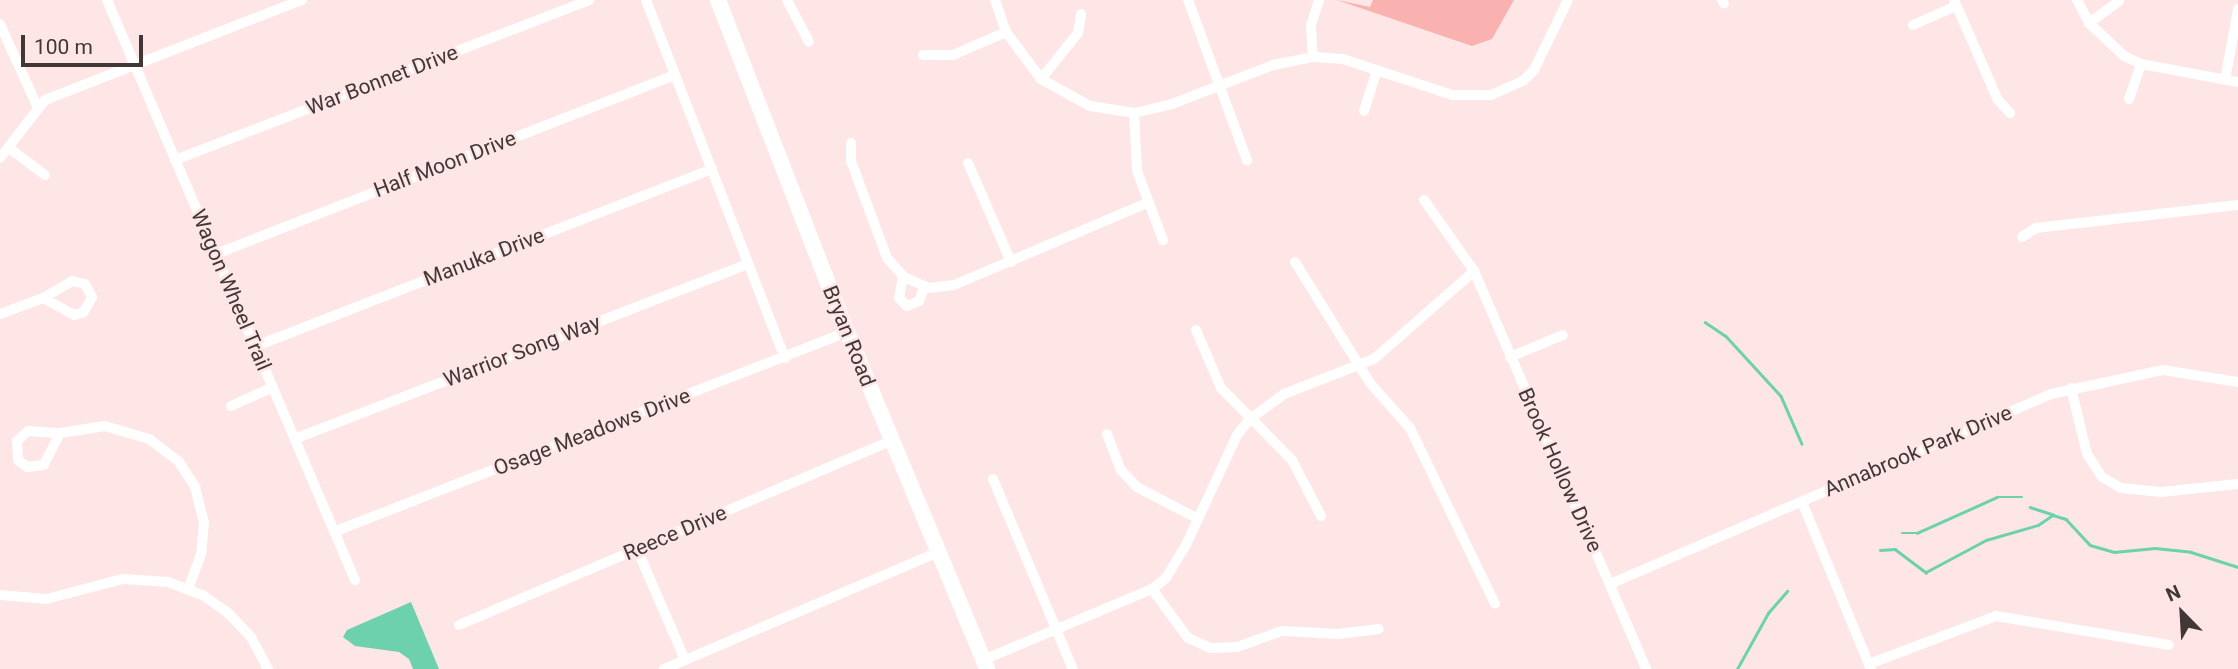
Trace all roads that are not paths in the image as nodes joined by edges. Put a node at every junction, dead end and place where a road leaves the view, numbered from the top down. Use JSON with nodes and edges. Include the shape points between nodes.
{"nodes":[{"id":1,"x":107,"y":0,"type":"edge"},
{"id":2,"x":302,"y":0,"type":"edge"},
{"id":3,"x":589,"y":0,"type":"edge"},
{"id":4,"x":646,"y":0,"type":"edge"},
{"id":5,"x":718,"y":0,"type":"edge"},
{"id":6,"x":787,"y":0,"type":"edge"},
{"id":7,"x":995,"y":0,"type":"edge"},
{"id":8,"x":1188,"y":0,"type":"edge"},
{"id":9,"x":1319,"y":0,"type":"edge"},
{"id":10,"x":1568,"y":0,"type":"edge"},
{"id":11,"x":2077,"y":0,"type":"edge"},
{"id":12,"x":2119,"y":1,"type":"edge"},
{"id":13,"x":1955,"y":3,"type":"edge"},
{"id":14,"x":2238,"y":9,"type":"edge"},
{"id":15,"x":1082,"y":14,"type":"dead end"},
{"id":16,"x":2089,"y":23,"type":"junction"},
{"id":17,"x":0,"y":24,"type":"edge"},
{"id":18,"x":1913,"y":25,"type":"dead end"},
{"id":19,"x":1006,"y":32,"type":"junction"},
{"id":20,"x":809,"y":42,"type":"dead end"},
{"id":21,"x":923,"y":55,"type":"dead end"},
{"id":22,"x":1313,"y":57,"type":"junction"},
{"id":23,"x":2141,"y":64,"type":"junction"},
{"id":24,"x":134,"y":65,"type":"junction"},
{"id":25,"x":1377,"y":70,"type":"junction"},
{"id":26,"x":674,"y":75,"type":"junction"},
{"id":27,"x":1041,"y":79,"type":"junction"},
{"id":28,"x":2225,"y":80,"type":"junction"},
{"id":29,"x":2238,"y":82,"type":"edge"},
{"id":30,"x":1223,"y":85,"type":"junction"},
{"id":31,"x":2129,"y":99,"type":"dead end"},
{"id":32,"x":37,"y":106,"type":"junction"},
{"id":33,"x":1364,"y":111,"type":"dead end"},
{"id":34,"x":1134,"y":113,"type":"junction"},
{"id":35,"x":2010,"y":113,"type":"dead end"},
{"id":36,"x":851,"y":143,"type":"dead end"},
{"id":37,"x":9,"y":148,"type":"junction"},
{"id":38,"x":0,"y":158,"type":"edge"},
{"id":39,"x":175,"y":160,"type":"junction"},
{"id":40,"x":1247,"y":160,"type":"dead end"},
{"id":41,"x":968,"y":163,"type":"dead end"},
{"id":42,"x":712,"y":169,"type":"junction"},
{"id":43,"x":45,"y":175,"type":"dead end"},
{"id":44,"x":1424,"y":200,"type":"dead end"},
{"id":45,"x":1147,"y":203,"type":"junction"},
{"id":46,"x":2238,"y":205,"type":"edge"},
{"id":47,"x":2021,"y":237,"type":"dead end"},
{"id":48,"x":1163,"y":240,"type":"dead end"},
{"id":49,"x":216,"y":254,"type":"junction"},
{"id":50,"x":1011,"y":262,"type":"junction"},
{"id":51,"x":1295,"y":262,"type":"dead end"},
{"id":52,"x":747,"y":264,"type":"junction"},
{"id":53,"x":1474,"y":271,"type":"junction"},
{"id":54,"x":903,"y":276,"type":"junction"},
{"id":55,"x":925,"y":286,"type":"junction"},
{"id":56,"x":43,"y":298,"type":"junction"},
{"id":57,"x":0,"y":314,"type":"edge"},
{"id":58,"x":1196,"y":330,"type":"dead end"},
{"id":59,"x":847,"y":332,"type":"junction"},
{"id":60,"x":1563,"y":335,"type":"dead end"},
{"id":61,"x":257,"y":346,"type":"junction"},
{"id":62,"x":1510,"y":357,"type":"junction"},
{"id":63,"x":785,"y":358,"type":"junction"},
{"id":64,"x":1361,"y":366,"type":"junction"},
{"id":65,"x":2238,"y":382,"type":"edge"},
{"id":66,"x":273,"y":387,"type":"junction"},
{"id":67,"x":2071,"y":388,"type":"junction"},
{"id":68,"x":232,"y":406,"type":"dead end"},
{"id":69,"x":1250,"y":419,"type":"junction"},
{"id":70,"x":60,"y":433,"type":"junction"},
{"id":71,"x":1107,"y":434,"type":"dead end"},
{"id":72,"x":297,"y":438,"type":"junction"},
{"id":73,"x":891,"y":441,"type":"junction"},
{"id":74,"x":993,"y":479,"type":"dead end"},
{"id":75,"x":2238,"y":484,"type":"edge"},
{"id":76,"x":1802,"y":502,"type":"junction"},
{"id":77,"x":1321,"y":516,"type":"dead end"},
{"id":78,"x":1196,"y":518,"type":"junction"},
{"id":79,"x":335,"y":531,"type":"junction"},
{"id":80,"x":637,"y":549,"type":"junction"},
{"id":81,"x":938,"y":552,"type":"junction"},
{"id":82,"x":355,"y":579,"type":"dead end"},
{"id":83,"x":1610,"y":584,"type":"junction"},
{"id":84,"x":188,"y":589,"type":"junction"},
{"id":85,"x":1152,"y":589,"type":"junction"},
{"id":86,"x":1,"y":598,"type":"edge"},
{"id":87,"x":1495,"y":604,"type":"dead end"},
{"id":88,"x":459,"y":625,"type":"dead end"},
{"id":89,"x":1056,"y":629,"type":"junction"},
{"id":90,"x":1379,"y":629,"type":"dead end"},
{"id":91,"x":2169,"y":645,"type":"dead end"},
{"id":92,"x":685,"y":660,"type":"junction"},
{"id":93,"x":985,"y":665,"type":"edge"},
{"id":94,"x":1870,"y":667,"type":"edge"},
{"id":95,"x":268,"y":669,"type":"edge"},
{"id":96,"x":664,"y":669,"type":"edge"},
{"id":97,"x":1073,"y":669,"type":"edge"},
{"id":98,"x":1646,"y":669,"type":"edge"}],
"edges":[{"from":1,"to":24,"type":"street","name":"Wagon Wheel Trail"},
{"from":2,"to":24,"type":"street"},
{"from":3,"to":39,"type":"street","name":"War Bonnet Drive"},
{"from":4,"to":26,"type":"street"},
{"from":5,"to":59,"type":"main road","name":"Bryan Road"},
{"from":6,"to":20,"type":"street"},
{"from":7,"to":19,"type":"street"},
{"from":8,"to":30,"type":"street"},
{"from":9,"to":22,"type":"street","via":[[1311,25]]},
{"from":10,"to":25,"type":"street","via":[[1544,57],[1523,82],[1507,89],[1452,96]]},
{"from":11,"to":16,"type":"street"},
{"from":12,"to":16,"type":"street"},
{"from":13,"to":18,"type":"street"},
{"from":13,"to":35,"type":"street","via":[[1998,100]]},
{"from":14,"to":28,"type":"street"},
{"from":15,"to":27,"type":"street","via":[[1078,33]]},
{"from":16,"to":23,"type":"street","via":[[2114,50]]},
{"from":17,"to":32,"type":"street"},
{"from":19,"to":21,"type":"street","via":[[953,55]]},
{"from":19,"to":27,"type":"street"},
{"from":22,"to":25,"type":"street","via":[[1343,59]]},
{"from":22,"to":30,"type":"street","via":[[1273,65]]},
{"from":23,"to":28,"type":"street"},
{"from":23,"to":31,"type":"street"},
{"from":24,"to":32,"type":"street"},
{"from":24,"to":39,"type":"street","name":"Wagon Wheel Trail"},
{"from":25,"to":33,"type":"street"},
{"from":26,"to":42,"type":"street"},
{"from":26,"to":49,"type":"street","name":"Half Moon Drive"},
{"from":27,"to":34,"type":"street","via":[[1090,106]]},
{"from":28,"to":29,"type":"street"},
{"from":30,"to":34,"type":"street"},
{"from":30,"to":40,"type":"street"},
{"from":32,"to":37,"type":"street"},
{"from":34,"to":45,"type":"street","via":[[1138,172]]},
{"from":36,"to":54,"type":"street","via":[[851,161],[881,242]]},
{"from":37,"to":38,"type":"street"},
{"from":37,"to":43,"type":"street"},
{"from":39,"to":49,"type":"street","name":"Wagon Wheel Trail"},
{"from":41,"to":50,"type":"street"},
{"from":42,"to":52,"type":"street"},
{"from":42,"to":61,"type":"street","name":"Manuka Drive"},
{"from":44,"to":53,"type":"street","name":"Brook Hollow Drive"},
{"from":45,"to":48,"type":"street"},
{"from":45,"to":50,"type":"street"},
{"from":46,"to":47,"type":"street","via":[[2036,228]]},
{"from":49,"to":61,"type":"street","name":"Wagon Wheel Trail"},
{"from":50,"to":55,"type":"street","via":[[947,288]]},
{"from":51,"to":64,"type":"street"},
{"from":52,"to":63,"type":"street"},
{"from":52,"to":72,"type":"street","name":"Warrior Song Way"},
{"from":53,"to":62,"type":"street","name":"Brook Hollow Drive"},
{"from":53,"to":64,"type":"street","via":[[1385,351]]},
{"from":54,"to":55,"type":"street"},
{"from":54,"to":55,"type":"street","via":[[899,298],[907,306],[919,301]]},
{"from":56,"to":56,"type":"street","via":[[72,281],[85,284],[92,297],[88,308],[74,315]]},
{"from":56,"to":57,"type":"street"},
{"from":58,"to":69,"type":"street","via":[[1221,388]]},
{"from":59,"to":63,"type":"street","name":"Osage Meadows Drive"},
{"from":59,"to":73,"type":"main road","name":"Bryan Road"},
{"from":60,"to":62,"type":"street"},
{"from":61,"to":66,"type":"street","name":"Wagon Wheel Trail"},
{"from":62,"to":83,"type":"street","name":"Brook Hollow Drive"},
{"from":63,"to":79,"type":"street","name":"Osage Meadows Drive"},
{"from":64,"to":69,"type":"street","via":[[1284,394]]},
{"from":64,"to":87,"type":"street","via":[[1410,428]]},
{"from":65,"to":67,"type":"street","name":"Annabrook Park Drive","via":[[2163,370]]},
{"from":66,"to":68,"type":"street"},
{"from":66,"to":72,"type":"street","name":"Wagon Wheel Trail"},
{"from":67,"to":75,"type":"street","via":[[2087,454],[2102,477],[2121,488],[2161,492]]},
{"from":67,"to":76,"type":"street","name":"Annabrook Park Drive"},
{"from":69,"to":77,"type":"street","via":[[1296,465]]},
{"from":69,"to":78,"type":"street","via":[[1237,435]]},
{"from":70,"to":70,"type":"street","via":[[23,434],[16,445],[18,460],[27,467],[44,465]]},
{"from":70,"to":84,"type":"street","via":[[95,426],[131,431],[157,443],[179,462],[195,487],[204,522],[201,554]]},
{"from":71,"to":78,"type":"street","via":[[1122,470],[1137,487]]},
{"from":72,"to":79,"type":"street","name":"Wagon Wheel Trail"},
{"from":73,"to":80,"type":"street","name":"Reece Drive"},
{"from":73,"to":81,"type":"main road","name":"Bryan Road"},
{"from":74,"to":89,"type":"street"},
{"from":76,"to":83,"type":"street","name":"Annabrook Park Drive"},
{"from":76,"to":94,"type":"street"},
{"from":78,"to":85,"type":"street","via":[[1174,567]]},
{"from":79,"to":82,"type":"street","name":"Wagon Wheel Trail"},
{"from":80,"to":88,"type":"street","name":"Reece Drive"},
{"from":80,"to":92,"type":"street"},
{"from":81,"to":92,"type":"street"},
{"from":81,"to":93,"type":"main road","name":"Bryan Road"},
{"from":83,"to":98,"type":"street","name":"Brook Hollow Drive"},
{"from":84,"to":86,"type":"street","via":[[141,578],[46,599]]},
{"from":84,"to":95,"type":"street","via":[[241,624]]},
{"from":85,"to":89,"type":"street"},
{"from":85,"to":90,"type":"street","via":[[1182,633],[1210,648],[1237,647],[1282,631],[1338,634]]},
{"from":89,"to":93,"type":"street"},
{"from":89,"to":97,"type":"street"},
{"from":91,"to":94,"type":"street","via":[[1996,616]]},
{"from":92,"to":96,"type":"street"}]}
